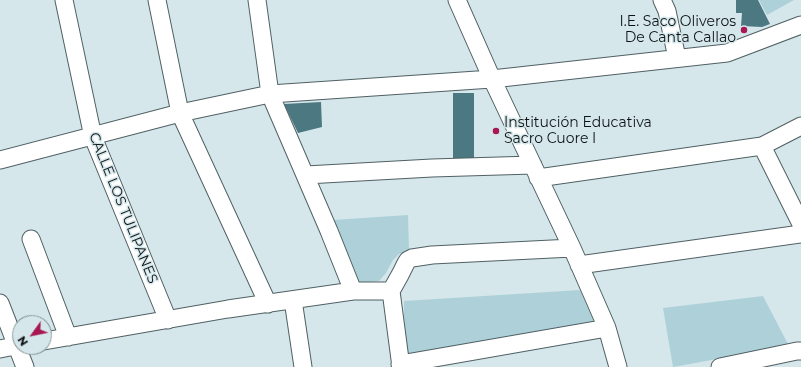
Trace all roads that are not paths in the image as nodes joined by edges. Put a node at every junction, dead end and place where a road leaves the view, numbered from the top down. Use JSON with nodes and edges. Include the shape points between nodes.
{"nodes":[{"id":1,"x":64,"y":0,"type":"edge"},
{"id":2,"x":157,"y":0,"type":"edge"},
{"id":3,"x":257,"y":0,"type":"edge"},
{"id":4,"x":457,"y":0,"type":"edge"},
{"id":5,"x":662,"y":0,"type":"edge"},
{"id":6,"x":801,"y":25,"type":"edge"},
{"id":7,"x":677,"y":58,"type":"junction"},
{"id":8,"x":492,"y":79,"type":"junction"},
{"id":9,"x":270,"y":94,"type":"junction"},
{"id":10,"x":180,"y":113,"type":"junction"},
{"id":11,"x":801,"y":126,"type":"edge"},
{"id":12,"x":93,"y":136,"type":"junction"},
{"id":13,"x":762,"y":146,"type":"junction"},
{"id":14,"x":1,"y":155,"type":"edge"},
{"id":15,"x":535,"y":172,"type":"junction"},
{"id":16,"x":306,"y":175,"type":"junction"},
{"id":17,"x":801,"y":224,"type":"edge"},
{"id":18,"x":801,"y":234,"type":"edge"},
{"id":19,"x":31,"y":239,"type":"dead end"},
{"id":20,"x":572,"y":248,"type":"junction"},
{"id":21,"x":579,"y":264,"type":"junction"},
{"id":22,"x":353,"y":291,"type":"junction"},
{"id":23,"x":391,"y":291,"type":"junction"},
{"id":24,"x":293,"y":300,"type":"junction"},
{"id":25,"x":0,"y":303,"type":"edge"},
{"id":26,"x":268,"y":304,"type":"junction"},
{"id":27,"x":168,"y":320,"type":"junction"},
{"id":28,"x":607,"y":328,"type":"junction"},
{"id":29,"x":12,"y":332,"type":"edge"},
{"id":30,"x":68,"y":337,"type":"junction"},
{"id":31,"x":52,"y":340,"type":"edge"},
{"id":32,"x":12,"y":347,"type":"edge"},
{"id":33,"x":0,"y":349,"type":"edge"},
{"id":34,"x":801,"y":351,"type":"edge"},
{"id":35,"x":21,"y":355,"type":"edge"},
{"id":36,"x":401,"y":366,"type":"edge"},
{"id":37,"x":25,"y":367,"type":"edge"},
{"id":38,"x":303,"y":367,"type":"edge"},
{"id":39,"x":618,"y":367,"type":"edge"},
{"id":40,"x":720,"y":367,"type":"edge"}],
"edges":[{"from":1,"to":12,"type":"street","name":"CALLE LOS TULIPANES"},
{"from":2,"to":10,"type":"street"},
{"from":3,"to":9,"type":"street"},
{"from":4,"to":8,"type":"street"},
{"from":5,"to":7,"type":"street","via":[[667,11]]},
{"from":6,"to":7,"type":"street","via":[[727,53]]},
{"from":7,"to":8,"type":"street"},
{"from":8,"to":9,"type":"street"},
{"from":8,"to":15,"type":"street"},
{"from":9,"to":10,"type":"street"},
{"from":9,"to":16,"type":"street"},
{"from":10,"to":12,"type":"street"},
{"from":10,"to":26,"type":"street"},
{"from":11,"to":13,"type":"street"},
{"from":12,"to":14,"type":"street"},
{"from":12,"to":27,"type":"street","name":"CALLE LOS TULIPANES"},
{"from":13,"to":15,"type":"street"},
{"from":13,"to":17,"type":"street"},
{"from":15,"to":16,"type":"street","via":[[432,168]]},
{"from":15,"to":20,"type":"street"},
{"from":16,"to":22,"type":"street"},
{"from":18,"to":21,"type":"street"},
{"from":19,"to":30,"type":"street"},
{"from":20,"to":21,"type":"street"},
{"from":20,"to":23,"type":"street","via":[[412,258],[406,262]]},
{"from":21,"to":28,"type":"street"},
{"from":22,"to":23,"type":"street"},
{"from":22,"to":24,"type":"street"},
{"from":23,"to":36,"type":"street"},
{"from":24,"to":26,"type":"street"},
{"from":24,"to":38,"type":"street"},
{"from":25,"to":29,"type":"street"},
{"from":26,"to":27,"type":"street"},
{"from":27,"to":30,"type":"street"},
{"from":28,"to":36,"type":"street"},
{"from":28,"to":39,"type":"street"},
{"from":30,"to":31,"type":"street"},
{"from":32,"to":33,"type":"street"},
{"from":34,"to":40,"type":"street"},
{"from":35,"to":37,"type":"street"}]}
